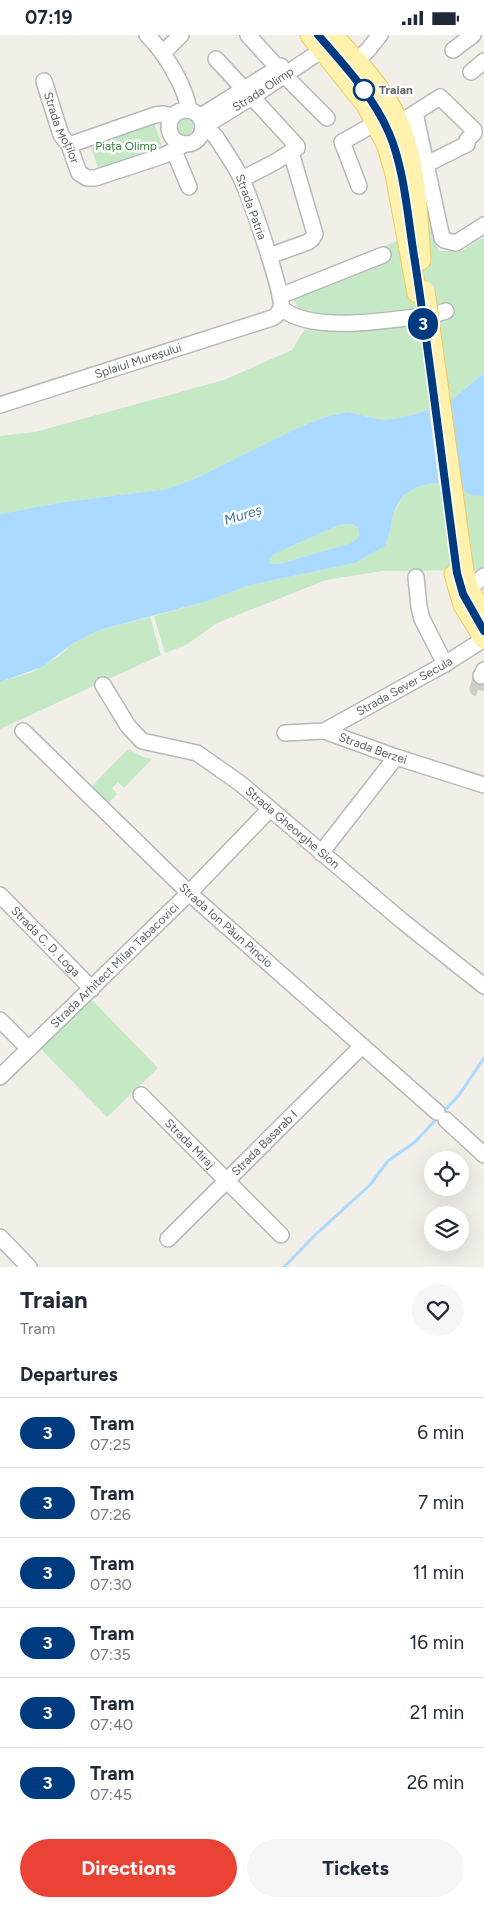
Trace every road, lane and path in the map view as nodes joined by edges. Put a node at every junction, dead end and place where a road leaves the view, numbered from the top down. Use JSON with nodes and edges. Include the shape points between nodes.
{"nodes":[{"id":1,"x":147,"y":35,"type":"edge"},
{"id":2,"x":181,"y":35,"type":"edge"},
{"id":3,"x":248,"y":35,"type":"edge"},
{"id":4,"x":380,"y":35,"type":"edge"},
{"id":5,"x":473,"y":35,"type":"edge"},
{"id":6,"x":323,"y":40,"type":"edge"},
{"id":7,"x":453,"y":50,"type":"dead end"},
{"id":8,"x":163,"y":53,"type":"junction"},
{"id":9,"x":216,"y":59,"type":"dead end"},
{"id":10,"x":356,"y":61,"type":"junction"},
{"id":11,"x":484,"y":61,"type":"edge"},
{"id":12,"x":281,"y":72,"type":"junction"},
{"id":13,"x":471,"y":72,"type":"dead end"},
{"id":14,"x":44,"y":81,"type":"dead end"},
{"id":15,"x":248,"y":93,"type":"junction"},
{"id":16,"x":173,"y":116,"type":"junction"},
{"id":17,"x":328,"y":118,"type":"dead end"},
{"id":18,"x":407,"y":118,"type":"junction"},
{"id":19,"x":199,"y":121,"type":"junction"},
{"id":20,"x":376,"y":123,"type":"junction"},
{"id":21,"x":69,"y":145,"type":"junction"},
{"id":22,"x":179,"y":148,"type":"junction"},
{"id":23,"x":293,"y":159,"type":"dead end"},
{"id":24,"x":426,"y":164,"type":"junction"},
{"id":25,"x":242,"y":179,"type":"junction"},
{"id":26,"x":359,"y":186,"type":"dead end"},
{"id":27,"x":189,"y":187,"type":"dead end"},
{"id":28,"x":484,"y":225,"type":"edge"},
{"id":29,"x":383,"y":255,"type":"dead end"},
{"id":30,"x":269,"y":256,"type":"junction"},
{"id":31,"x":421,"y":292,"type":"junction"},
{"id":32,"x":279,"y":307,"type":"junction"},
{"id":33,"x":446,"y":311,"type":"dead end"},
{"id":34,"x":0,"y":405,"type":"edge"},
{"id":35,"x":416,"y":577,"type":"dead end"},
{"id":36,"x":484,"y":577,"type":"edge"},
{"id":37,"x":463,"y":578,"type":"junction"},
{"id":38,"x":484,"y":615,"type":"edge"},
{"id":39,"x":484,"y":639,"type":"edge"},
{"id":40,"x":445,"y":664,"type":"junction"},
{"id":41,"x":103,"y":685,"type":"dead end"},
{"id":42,"x":23,"y":731,"type":"dead end"},
{"id":43,"x":324,"y":731,"type":"junction"},
{"id":44,"x":285,"y":733,"type":"dead end"},
{"id":45,"x":396,"y":757,"type":"junction"},
{"id":46,"x":484,"y":785,"type":"edge"},
{"id":47,"x":270,"y":809,"type":"junction"},
{"id":48,"x":321,"y":853,"type":"junction"},
{"id":49,"x":189,"y":893,"type":"junction"},
{"id":50,"x":0,"y":895,"type":"edge"},
{"id":51,"x":484,"y":985,"type":"edge"},
{"id":52,"x":92,"y":989,"type":"junction"},
{"id":53,"x":0,"y":1020,"type":"edge"},
{"id":54,"x":361,"y":1047,"type":"junction"},
{"id":55,"x":29,"y":1049,"type":"junction"},
{"id":56,"x":0,"y":1077,"type":"edge"},
{"id":57,"x":142,"y":1095,"type":"dead end"},
{"id":58,"x":484,"y":1155,"type":"edge"},
{"id":59,"x":228,"y":1181,"type":"junction"},
{"id":60,"x":280,"y":1235,"type":"dead end"},
{"id":61,"x":0,"y":1237,"type":"edge"},
{"id":62,"x":168,"y":1239,"type":"dead end"},
{"id":63,"x":29,"y":1267,"type":"edge"}],
"edges":[{"from":1,"to":8,"type":"street"},
{"from":2,"to":8,"type":"street"},
{"from":3,"to":12,"type":"street"},
{"from":4,"to":10,"type":"street"},
{"from":5,"to":7,"type":"street"},
{"from":6,"to":10,"type":"main road"},
{"from":6,"to":12,"type":"street","name":"Strada Olimp"},
{"from":6,"to":20,"type":"main road"},
{"from":8,"to":19,"type":"street"},
{"from":9,"to":15,"type":"street"},
{"from":10,"to":18,"type":"main road"},
{"from":11,"to":13,"type":"street"},
{"from":12,"to":15,"type":"street","name":"Strada Olimp"},
{"from":12,"to":17,"type":"street"},
{"from":14,"to":21,"type":"street","name":"Strada Moților","via":[[61,135]]},
{"from":15,"to":19,"type":"street","name":"Strada Olimp"},
{"from":15,"to":25,"type":"street","via":[[297,146]]},
{"from":16,"to":19,"type":"street","via":[[180,111]]},
{"from":16,"to":21,"type":"street","via":[[155,115]]},
{"from":16,"to":22,"type":"street","via":[[169,132]]},
{"from":18,"to":24,"type":"street"},
{"from":18,"to":24,"type":"street","via":[[440,97],[474,130],[467,144]]},
{"from":18,"to":31,"type":"main road","via":[[406,142],[412,173]]},
{"from":19,"to":22,"type":"street","via":[[197,140]]},
{"from":19,"to":25,"type":"street","name":"Strada Patria","via":[[216,137]]},
{"from":20,"to":26,"type":"street","via":[[342,142]]},
{"from":20,"to":31,"type":"main road","via":[[395,174]]},
{"from":21,"to":22,"type":"street","name":"Strada Moților","via":[[78,173],[95,179]]},
{"from":22,"to":27,"type":"street"},
{"from":23,"to":30,"type":"street","via":[[315,234],[308,242]]},
{"from":24,"to":28,"type":"street","via":[[442,238],[456,243]]},
{"from":25,"to":30,"type":"street","name":"Strada Patria"},
{"from":29,"to":32,"type":"street"},
{"from":30,"to":32,"type":"street","name":"Strada Patria"},
{"from":31,"to":37,"type":"main road","bridge":true},
{"from":32,"to":33,"type":"street","via":[[288,314],[318,322],[352,323]]},
{"from":32,"to":34,"type":"street","name":"Splaiul Mureșului"},
{"from":35,"to":40,"type":"street","via":[[422,619]]},
{"from":36,"to":37,"type":"street"},
{"from":37,"to":38,"type":"main road"},
{"from":37,"to":39,"type":"main road","via":[[463,605]]},
{"from":39,"to":40,"type":"street","name":"Strada Sever Secula"},
{"from":40,"to":43,"type":"street","name":"Strada Sever Secula"},
{"from":41,"to":47,"type":"street","name":"Strada Gheorghe Sion","via":[[128,726],[142,741],[197,753]]},
{"from":42,"to":49,"type":"street","name":"Strada Ion Păun Pincio"},
{"from":43,"to":44,"type":"street","name":"Strada Berzei"},
{"from":43,"to":45,"type":"street","name":"Strada Berzei"},
{"from":45,"to":46,"type":"street","name":"Strada Berzei"},
{"from":45,"to":48,"type":"street"},
{"from":47,"to":48,"type":"street","name":"Strada Gheorghe Sion"},
{"from":47,"to":49,"type":"street","name":"Strada Arhitect Milan Tabacovici"},
{"from":48,"to":51,"type":"street","name":"Strada Gheorghe Sion"},
{"from":49,"to":52,"type":"street","name":"Strada Arhitect Milan Tabacovici"},
{"from":49,"to":54,"type":"street","name":"Strada Ion Păun Pincio"},
{"from":50,"to":52,"type":"street","name":"Strada C. D. Loga"},
{"from":52,"to":55,"type":"street","name":"Strada Arhitect Milan Tabacovici"},
{"from":53,"to":55,"type":"street"},
{"from":54,"to":58,"type":"street","name":"Strada Ion Păun Pincio"},
{"from":54,"to":59,"type":"street","name":"Strada Basarab I"},
{"from":55,"to":56,"type":"street","name":"Strada Arhitect Milan Tabacovici"},
{"from":57,"to":59,"type":"street","name":"Strada Miraj"},
{"from":59,"to":60,"type":"street","name":"Strada Miraj"},
{"from":59,"to":62,"type":"street","name":"Strada Basarab I"},
{"from":61,"to":63,"type":"street"}]}
